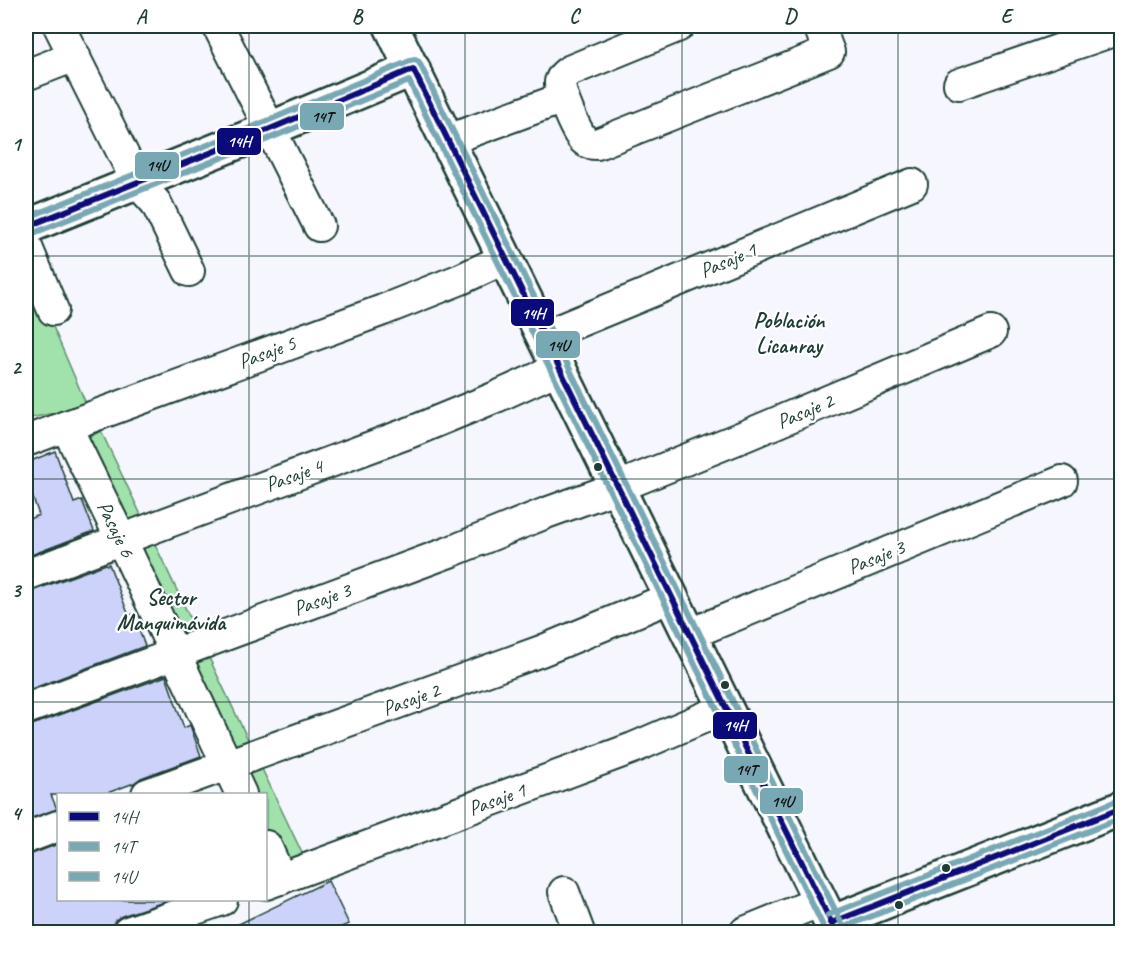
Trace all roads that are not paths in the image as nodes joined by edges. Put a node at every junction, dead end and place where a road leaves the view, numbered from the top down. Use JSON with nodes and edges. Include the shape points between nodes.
{"nodes":[{"id":1,"x":59,"y":26,"type":"edge"},
{"id":2,"x":218,"y":26,"type":"edge"},
{"id":3,"x":391,"y":26,"type":"edge"},
{"id":4,"x":679,"y":26,"type":"edge"},
{"id":5,"x":819,"y":26,"type":"edge"},
{"id":6,"x":1122,"y":28,"type":"edge"},
{"id":7,"x":75,"y":56,"type":"junction"},
{"id":8,"x":413,"y":69,"type":"junction"},
{"id":9,"x":26,"y":75,"type":"edge"},
{"id":10,"x":959,"y":84,"type":"dead end"},
{"id":11,"x":563,"y":98,"type":"junction"},
{"id":12,"x":270,"y":129,"type":"junction"},
{"id":13,"x":448,"y":140,"type":"junction"},
{"id":14,"x":137,"y":182,"type":"junction"},
{"id":15,"x":912,"y":184,"type":"dead end"},
{"id":16,"x":319,"y":226,"type":"dead end"},
{"id":17,"x":26,"y":227,"type":"edge"},
{"id":18,"x":26,"y":245,"type":"edge"},
{"id":19,"x":506,"y":258,"type":"junction"},
{"id":20,"x":189,"y":271,"type":"dead end"},
{"id":21,"x":53,"y":310,"type":"dead end"},
{"id":22,"x":991,"y":332,"type":"dead end"},
{"id":23,"x":544,"y":336,"type":"junction"},
{"id":24,"x":560,"y":368,"type":"junction"},
{"id":25,"x":66,"y":426,"type":"junction"},
{"id":26,"x":26,"y":441,"type":"edge"},
{"id":27,"x":1062,"y":481,"type":"dead end"},
{"id":28,"x":618,"y":487,"type":"junction"},
{"id":29,"x":121,"y":539,"type":"junction"},
{"id":30,"x":26,"y":575,"type":"edge"},
{"id":31,"x":672,"y":597,"type":"junction"},
{"id":32,"x":690,"y":634,"type":"junction"},
{"id":33,"x":175,"y":653,"type":"junction"},
{"id":34,"x":726,"y":708,"type":"junction"},
{"id":35,"x":26,"y":709,"type":"edge"},
{"id":36,"x":228,"y":766,"type":"junction"},
{"id":37,"x":153,"y":793,"type":"edge"},
{"id":38,"x":241,"y":793,"type":"edge"},
{"id":39,"x":1122,"y":808,"type":"edge"},
{"id":40,"x":57,"y":826,"type":"edge"},
{"id":41,"x":26,"y":838,"type":"edge"},
{"id":42,"x":267,"y":851,"type":"edge"},
{"id":43,"x":273,"y":881,"type":"edge"},
{"id":44,"x":564,"y":892,"type":"dead end"},
{"id":45,"x":219,"y":901,"type":"edge"},
{"id":46,"x":829,"y":919,"type":"edge"},
{"id":47,"x":128,"y":933,"type":"edge"},
{"id":48,"x":579,"y":933,"type":"edge"},
{"id":49,"x":745,"y":933,"type":"edge"}],
"edges":[{"from":1,"to":7,"type":"street"},
{"from":2,"to":12,"type":"street"},
{"from":3,"to":8,"type":"street"},
{"from":4,"to":11,"type":"street","via":[[564,74],[560,86]]},
{"from":5,"to":11,"type":"street","via":[[829,52],[597,144],[584,141],[579,135]]},
{"from":6,"to":10,"type":"street"},
{"from":7,"to":9,"type":"street"},
{"from":7,"to":14,"type":"street"},
{"from":8,"to":12,"type":"street"},
{"from":8,"to":13,"type":"street"},
{"from":11,"to":13,"type":"street"},
{"from":12,"to":14,"type":"street"},
{"from":12,"to":16,"type":"street"},
{"from":13,"to":19,"type":"street"},
{"from":14,"to":17,"type":"street"},
{"from":14,"to":20,"type":"street","via":[[156,203]]},
{"from":15,"to":23,"type":"street","name":"Pasaje 1"},
{"from":18,"to":21,"type":"street"},
{"from":19,"to":23,"type":"street"},
{"from":19,"to":25,"type":"street","name":"Pasaje 5","via":[[382,310]]},
{"from":22,"to":28,"type":"street","name":"Pasaje 2"},
{"from":23,"to":24,"type":"street"},
{"from":24,"to":28,"type":"street"},
{"from":24,"to":29,"type":"street","name":"Pasaje 4","via":[[411,432]]},
{"from":25,"to":26,"type":"street","name":"Pasaje 5"},
{"from":25,"to":29,"type":"street","name":"Pasaje 6"},
{"from":27,"to":32,"type":"street","name":"Pasaje 3"},
{"from":28,"to":31,"type":"street"},
{"from":28,"to":33,"type":"street","name":"Pasaje 3"},
{"from":29,"to":30,"type":"street","name":"Pasaje 4"},
{"from":29,"to":33,"type":"street","name":"Pasaje 6"},
{"from":31,"to":32,"type":"street"},
{"from":31,"to":36,"type":"street","name":"Pasaje 2","via":[[541,651]]},
{"from":32,"to":34,"type":"street"},
{"from":33,"to":35,"type":"street","name":"Pasaje 3"},
{"from":33,"to":36,"type":"street","name":"Pasaje 6"},
{"from":34,"to":43,"type":"street","name":"Pasaje 1","via":[[623,752]]},
{"from":34,"to":46,"type":"street"},
{"from":36,"to":37,"type":"street","name":"Pasaje 2"},
{"from":36,"to":38,"type":"street","name":"Pasaje 6"},
{"from":39,"to":46,"type":"street"},
{"from":40,"to":41,"type":"street"},
{"from":42,"to":43,"type":"street"},
{"from":44,"to":48,"type":"street"},
{"from":45,"to":47,"type":"street"},
{"from":46,"to":49,"type":"street"}]}
